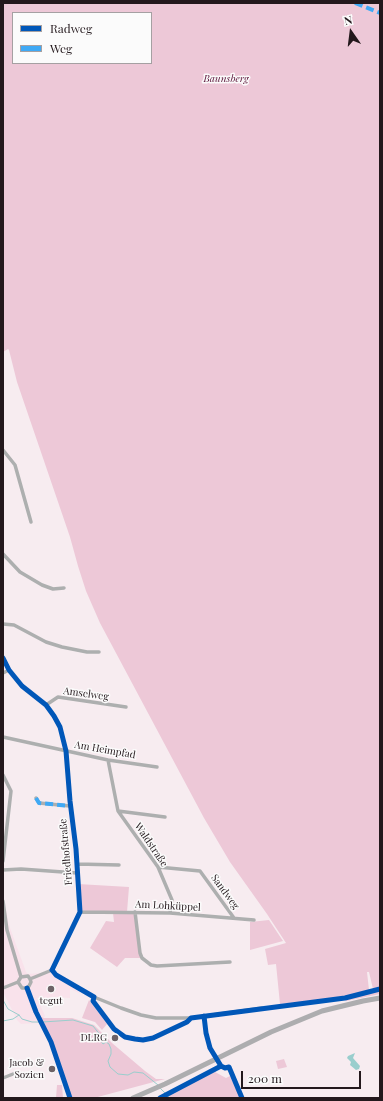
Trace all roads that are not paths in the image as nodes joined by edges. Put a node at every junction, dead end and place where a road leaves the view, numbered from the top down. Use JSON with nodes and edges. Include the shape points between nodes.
{"nodes":[{"id":1,"x":3,"y":450,"type":"edge"},
{"id":2,"x":31,"y":522,"type":"dead end"},
{"id":3,"x":3,"y":554,"type":"edge"},
{"id":4,"x":64,"y":588,"type":"dead end"},
{"id":5,"x":3,"y":624,"type":"edge"},
{"id":6,"x":99,"y":652,"type":"dead end"},
{"id":7,"x":3,"y":658,"type":"edge"},
{"id":8,"x":9,"y":670,"type":"junction"},
{"id":9,"x":3,"y":673,"type":"edge"},
{"id":10,"x":46,"y":705,"type":"junction"},
{"id":11,"x":126,"y":707,"type":"dead end"},
{"id":12,"x":3,"y":737,"type":"edge"},
{"id":13,"x":66,"y":751,"type":"junction"},
{"id":14,"x":108,"y":760,"type":"junction"},
{"id":15,"x":157,"y":768,"type":"dead end"},
{"id":16,"x":3,"y":775,"type":"edge"},
{"id":17,"x":36,"y":798,"type":"dead end"},
{"id":18,"x":70,"y":806,"type":"junction"},
{"id":19,"x":118,"y":811,"type":"junction"},
{"id":20,"x":165,"y":817,"type":"dead end"},
{"id":21,"x":3,"y":861,"type":"edge"},
{"id":22,"x":77,"y":864,"type":"junction"},
{"id":23,"x":119,"y":865,"type":"dead end"},
{"id":24,"x":158,"y":867,"type":"junction"},
{"id":25,"x":3,"y":870,"type":"edge"},
{"id":26,"x":77,"y":873,"type":"junction"},
{"id":27,"x":3,"y":901,"type":"edge"},
{"id":28,"x":80,"y":912,"type":"junction"},
{"id":29,"x":136,"y":912,"type":"junction"},
{"id":30,"x":170,"y":913,"type":"junction"},
{"id":31,"x":234,"y":918,"type":"junction"},
{"id":32,"x":254,"y":920,"type":"dead end"},
{"id":33,"x":230,"y":962,"type":"dead end"},
{"id":34,"x":52,"y":970,"type":"junction"},
{"id":35,"x":21,"y":977,"type":"junction"},
{"id":36,"x":30,"y":979,"type":"junction"},
{"id":37,"x":18,"y":982,"type":"junction"},
{"id":38,"x":3,"y":988,"type":"edge"},
{"id":39,"x":27,"y":988,"type":"junction"},
{"id":40,"x":94,"y":997,"type":"junction"},
{"id":41,"x":380,"y":998,"type":"edge"},
{"id":42,"x":262,"y":1008,"type":"dead end"},
{"id":43,"x":191,"y":1018,"type":"junction"},
{"id":44,"x":13,"y":1074,"type":"dead end"},
{"id":45,"x":3,"y":1078,"type":"edge"},
{"id":46,"x":70,"y":1098,"type":"edge"},
{"id":47,"x":134,"y":1098,"type":"edge"}],
"edges":[{"from":1,"to":2,"type":"street","via":[[15,465]]},
{"from":3,"to":4,"type":"street","via":[[20,572],[42,585],[53,589]]},
{"from":5,"to":6,"type":"street","via":[[14,625],[46,642],[62,647]]},
{"from":7,"to":8,"type":"street","name":"Friedhofstraße"},
{"from":8,"to":9,"type":"street"},
{"from":8,"to":10,"type":"street","name":"Friedhofstraße","via":[[22,686]]},
{"from":10,"to":11,"type":"street","name":"Amselweg","via":[[58,698]]},
{"from":10,"to":13,"type":"street","name":"Friedhofstraße","via":[[60,727]]},
{"from":12,"to":13,"type":"street","name":"Am Heimpfad"},
{"from":13,"to":14,"type":"street","name":"Am Heimpfad"},
{"from":13,"to":18,"type":"street","name":"Friedhofstraße"},
{"from":14,"to":15,"type":"street","name":"Am Heimpfad"},
{"from":14,"to":19,"type":"street","name":"Waldstraße"},
{"from":16,"to":21,"type":"street","via":[[11,791]]},
{"from":17,"to":18,"type":"street","via":[[39,803]]},
{"from":18,"to":22,"type":"street","name":"Friedhofstraße"},
{"from":19,"to":20,"type":"street","name":"Waldstraße"},
{"from":19,"to":24,"type":"street","name":"Waldstraße"},
{"from":22,"to":23,"type":"street","name":"Friedhofstraße"},
{"from":22,"to":26,"type":"street","name":"Friedhofstraße"},
{"from":24,"to":30,"type":"street","name":"Waldstraße","via":[[172,900]]},
{"from":24,"to":31,"type":"street","name":"Sandweg","via":[[200,871]]},
{"from":25,"to":26,"type":"street"},
{"from":26,"to":28,"type":"street","name":"Friedhofstraße"},
{"from":27,"to":35,"type":"street","via":[[7,930]]},
{"from":28,"to":29,"type":"street","name":"Am Lohküppel"},
{"from":28,"to":34,"type":"street"},
{"from":29,"to":30,"type":"street","name":"Am Lohküppel"},
{"from":29,"to":33,"type":"street","via":[[140,954],[151,965]]},
{"from":30,"to":31,"type":"street","name":"Am Lohküppel"},
{"from":31,"to":32,"type":"street","name":"Am Lohküppel"},
{"from":34,"to":36,"type":"street"},
{"from":34,"to":40,"type":"street","via":[[56,975]]},
{"from":35,"to":36,"type":"street","via":[[28,976]]},
{"from":35,"to":37,"type":"street"},
{"from":36,"to":39,"type":"street"},
{"from":37,"to":38,"type":"street"},
{"from":37,"to":39,"type":"street","via":[[22,988]]},
{"from":39,"to":46,"type":"street","via":[[51,1042]]},
{"from":40,"to":43,"type":"street","via":[[141,1015],[156,1018]]},
{"from":40,"to":43,"type":"street","via":[[93,1001],[114,1029],[125,1037],[143,1040],[153,1038]]},
{"from":41,"to":47,"type":"main road","via":[[322,1011],[271,1032]]},
{"from":42,"to":43,"type":"street"},
{"from":44,"to":45,"type":"street"}]}
